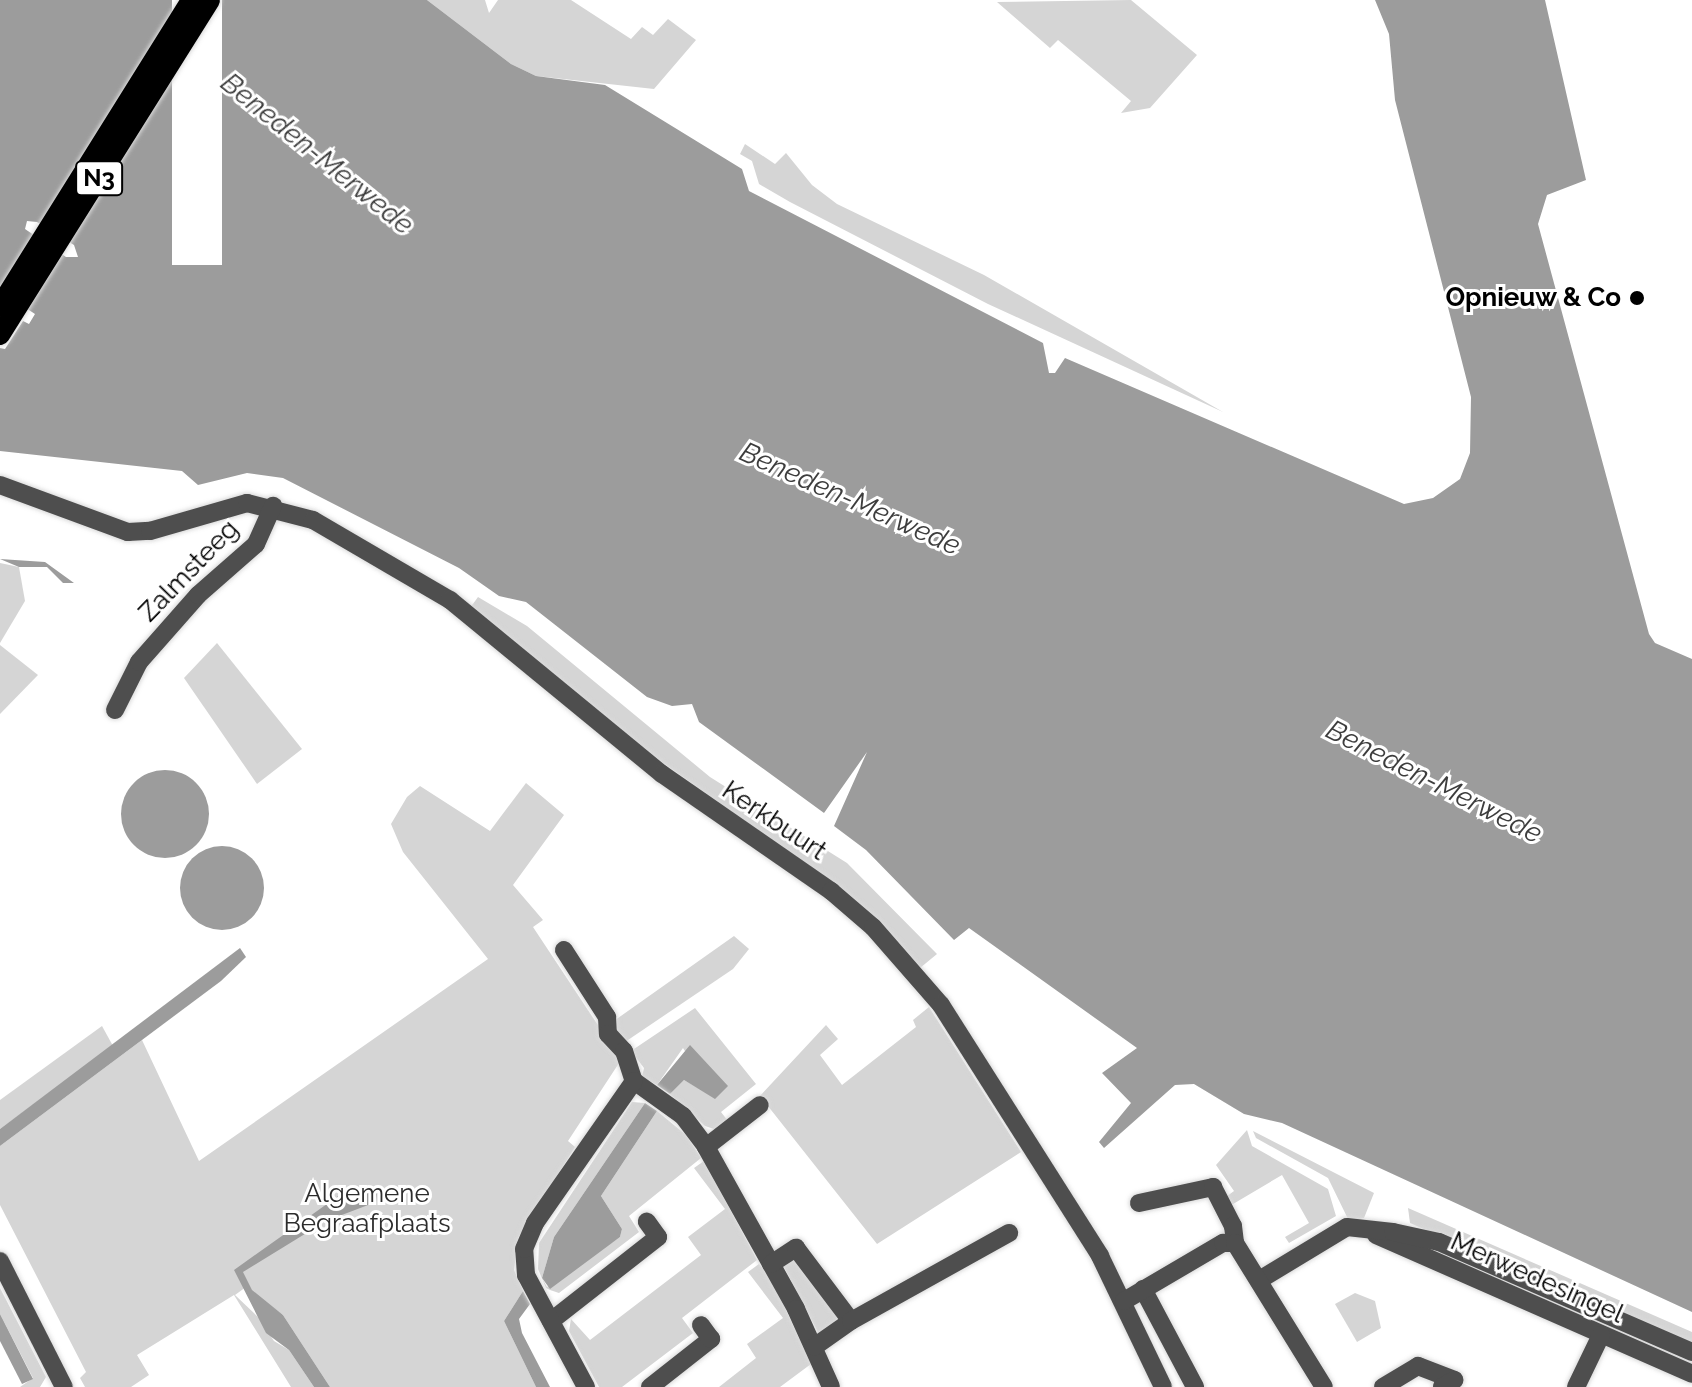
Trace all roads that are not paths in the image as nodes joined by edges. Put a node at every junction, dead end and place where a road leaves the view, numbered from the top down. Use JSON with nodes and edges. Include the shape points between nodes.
{"nodes":[{"id":1,"x":191,"y":0,"type":"edge"},
{"id":2,"x":210,"y":0,"type":"edge"},
{"id":3,"x":136,"y":104,"type":"junction"},
{"id":4,"x":0,"y":306,"type":"edge"},
{"id":5,"x":0,"y":335,"type":"edge"},
{"id":6,"x":0,"y":485,"type":"edge"},
{"id":7,"x":273,"y":506,"type":"junction"},
{"id":8,"x":115,"y":710,"type":"dead end"},
{"id":9,"x":564,"y":950,"type":"dead end"},
{"id":10,"x":634,"y":1081,"type":"junction"},
{"id":11,"x":760,"y":1105,"type":"dead end"},
{"id":12,"x":706,"y":1147,"type":"junction"},
{"id":13,"x":1139,"y":1203,"type":"dead end"},
{"id":14,"x":647,"y":1222,"type":"dead end"},
{"id":15,"x":1364,"y":1227,"type":"junction"},
{"id":16,"x":1009,"y":1233,"type":"dead end"},
{"id":17,"x":1235,"y":1243,"type":"junction"},
{"id":18,"x":0,"y":1261,"type":"edge"},
{"id":19,"x":771,"y":1264,"type":"junction"},
{"id":20,"x":1261,"y":1279,"type":"junction"},
{"id":21,"x":1143,"y":1289,"type":"junction"},
{"id":22,"x":1124,"y":1301,"type":"junction"},
{"id":23,"x":551,"y":1321,"type":"junction"},
{"id":24,"x":851,"y":1321,"type":"junction"},
{"id":25,"x":701,"y":1325,"type":"dead end"},
{"id":26,"x":1601,"y":1335,"type":"junction"},
{"id":27,"x":814,"y":1347,"type":"junction"},
{"id":28,"x":1692,"y":1352,"type":"edge"},
{"id":29,"x":1692,"y":1374,"type":"edge"},
{"id":30,"x":1451,"y":1385,"type":"edge"},
{"id":31,"x":64,"y":1387,"type":"edge"},
{"id":32,"x":586,"y":1387,"type":"edge"},
{"id":33,"x":650,"y":1387,"type":"edge"},
{"id":34,"x":831,"y":1387,"type":"edge"},
{"id":35,"x":1163,"y":1387,"type":"edge"},
{"id":36,"x":1195,"y":1387,"type":"edge"},
{"id":37,"x":1324,"y":1387,"type":"edge"},
{"id":38,"x":1383,"y":1387,"type":"edge"},
{"id":39,"x":1576,"y":1387,"type":"edge"}],
"edges":[{"from":1,"to":3,"type":"main road","number":"N3"},
{"from":2,"to":3,"type":"main road","number":"N3"},
{"from":3,"to":4,"type":"main road","number":"N3"},
{"from":3,"to":5,"type":"main road","number":"N3"},
{"from":6,"to":7,"type":"street","via":[[128,532],[164,527],[234,504]]},
{"from":7,"to":8,"type":"street","name":"Zalmsteeg","via":[[256,544],[198,595],[139,662]]},
{"from":7,"to":22,"type":"street","name":"Kerkbuurt","via":[[371,550],[450,600],[662,774],[873,927],[941,1005]]},
{"from":9,"to":10,"type":"street","via":[[607,1017],[608,1034],[624,1051]]},
{"from":10,"to":12,"type":"street","via":[[683,1116]]},
{"from":10,"to":23,"type":"street","via":[[535,1223],[524,1249],[526,1275]]},
{"from":11,"to":12,"type":"street"},
{"from":12,"to":19,"type":"street"},
{"from":13,"to":17,"type":"street","via":[[1213,1187],[1233,1226]]},
{"from":14,"to":23,"type":"street","via":[[658,1237]]},
{"from":15,"to":20,"type":"street","name":"Merwedesingel","via":[[1347,1227]]},
{"from":15,"to":26,"type":"street","name":"Merwedesingel"},
{"from":15,"to":28,"type":"street","name":"Merwedesingel","via":[[1439,1242]]},
{"from":16,"to":24,"type":"street"},
{"from":17,"to":20,"type":"street"},
{"from":17,"to":21,"type":"street","via":[[1223,1243]]},
{"from":18,"to":31,"type":"street"},
{"from":19,"to":24,"type":"street","via":[[796,1248]]},
{"from":19,"to":27,"type":"street"},
{"from":20,"to":37,"type":"street"},
{"from":21,"to":22,"type":"street"},
{"from":21,"to":36,"type":"street"},
{"from":22,"to":35,"type":"street","name":"Kerkbuurt"},
{"from":23,"to":32,"type":"street"},
{"from":24,"to":27,"type":"street"},
{"from":25,"to":33,"type":"street","via":[[711,1339]]},
{"from":26,"to":29,"type":"street","name":"Merwedesingel"},
{"from":26,"to":39,"type":"street"},
{"from":27,"to":34,"type":"street"},
{"from":30,"to":38,"type":"street","via":[[1418,1366]]}]}
